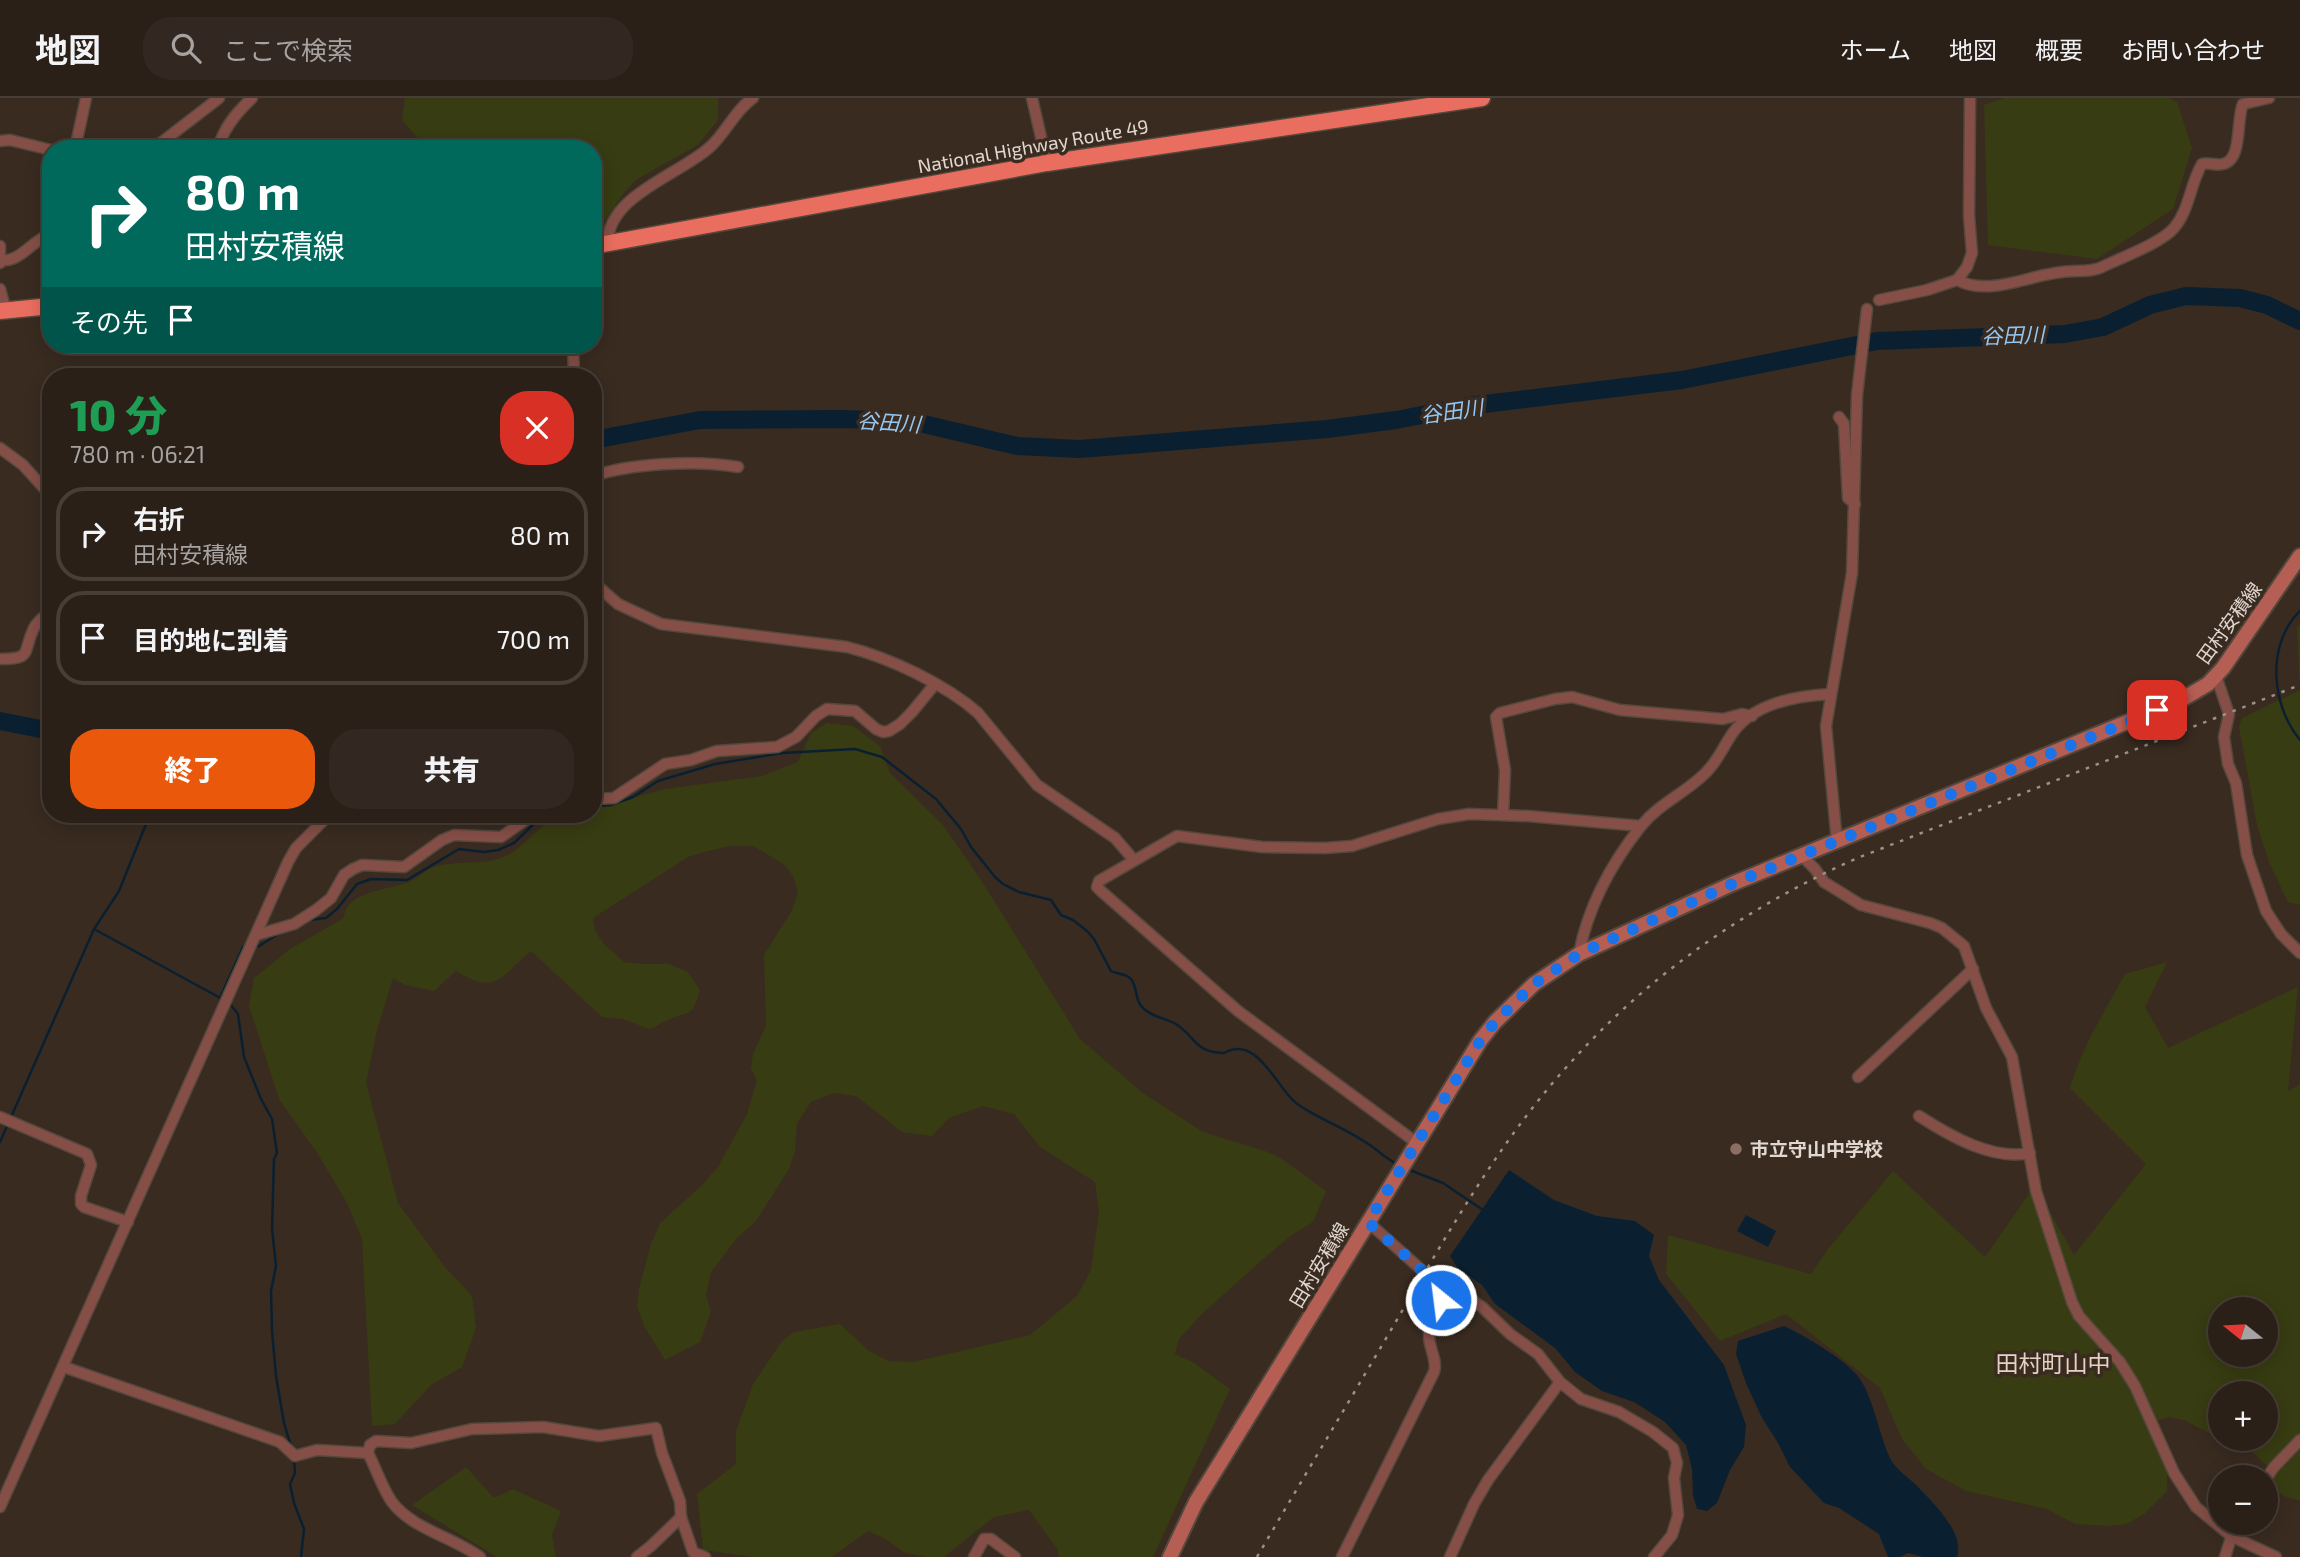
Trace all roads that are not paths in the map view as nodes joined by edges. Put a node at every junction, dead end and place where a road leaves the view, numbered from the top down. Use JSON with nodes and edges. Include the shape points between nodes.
{"nodes":[{"id":1,"x":86,"y":98,"type":"edge"},
{"id":2,"x":219,"y":98,"type":"edge"},
{"id":3,"x":252,"y":98,"type":"edge"},
{"id":4,"x":753,"y":98,"type":"edge"},
{"id":5,"x":1032,"y":98,"type":"edge"},
{"id":6,"x":1482,"y":98,"type":"edge"},
{"id":7,"x":1970,"y":98,"type":"edge"},
{"id":8,"x":2269,"y":98,"type":"edge"},
{"id":9,"x":77,"y":140,"type":"edge"},
{"id":10,"x":165,"y":140,"type":"edge"},
{"id":11,"x":221,"y":140,"type":"edge"},
{"id":12,"x":0,"y":141,"type":"edge"},
{"id":13,"x":42,"y":148,"type":"edge"},
{"id":14,"x":1047,"y":163,"type":"junction"},
{"id":15,"x":42,"y":238,"type":"edge"},
{"id":16,"x":602,"y":243,"type":"edge"},
{"id":17,"x":602,"y":245,"type":"edge"},
{"id":18,"x":0,"y":246,"type":"edge"},
{"id":19,"x":1,"y":261,"type":"edge"},
{"id":20,"x":1958,"y":280,"type":"junction"},
{"id":21,"x":0,"y":289,"type":"edge"},
{"id":22,"x":1878,"y":300,"type":"dead end"},
{"id":23,"x":42,"y":307,"type":"edge"},
{"id":24,"x":1867,"y":309,"type":"dead end"},
{"id":25,"x":3,"y":311,"type":"edge"},
{"id":26,"x":1839,"y":417,"type":"dead end"},
{"id":27,"x":0,"y":448,"type":"edge"},
{"id":28,"x":738,"y":467,"type":"dead end"},
{"id":29,"x":602,"y":474,"type":"edge"},
{"id":30,"x":42,"y":486,"type":"edge"},
{"id":31,"x":1855,"y":504,"type":"junction"},
{"id":32,"x":2300,"y":556,"type":"edge"},
{"id":33,"x":602,"y":590,"type":"edge"},
{"id":34,"x":42,"y":619,"type":"edge"},
{"id":35,"x":0,"y":659,"type":"edge"},
{"id":36,"x":2216,"y":676,"type":"junction"},
{"id":37,"x":935,"y":684,"type":"junction"},
{"id":38,"x":1830,"y":694,"type":"junction"},
{"id":39,"x":1752,"y":716,"type":"junction"},
{"id":40,"x":602,"y":799,"type":"edge"},
{"id":41,"x":1503,"y":815,"type":"junction"},
{"id":42,"x":321,"y":823,"type":"edge"},
{"id":43,"x":521,"y":823,"type":"edge"},
{"id":44,"x":1641,"y":826,"type":"junction"},
{"id":45,"x":1837,"y":842,"type":"junction"},
{"id":46,"x":1802,"y":856,"type":"junction"},
{"id":47,"x":1133,"y":859,"type":"junction"},
{"id":48,"x":256,"y":935,"type":"junction"},
{"id":49,"x":2300,"y":953,"type":"edge"},
{"id":50,"x":1579,"y":954,"type":"junction"},
{"id":51,"x":1973,"y":969,"type":"junction"},
{"id":52,"x":1858,"y":1077,"type":"dead end"},
{"id":53,"x":1919,"y":1116,"type":"dead end"},
{"id":54,"x":0,"y":1117,"type":"edge"},
{"id":55,"x":1417,"y":1143,"type":"junction"},
{"id":56,"x":2030,"y":1153,"type":"junction"},
{"id":57,"x":128,"y":1222,"type":"junction"},
{"id":58,"x":1368,"y":1222,"type":"junction"},
{"id":59,"x":1440,"y":1280,"type":"junction"},
{"id":60,"x":64,"y":1367,"type":"junction"},
{"id":61,"x":1560,"y":1382,"type":"junction"},
{"id":62,"x":2300,"y":1440,"type":"edge"},
{"id":63,"x":368,"y":1452,"type":"junction"},
{"id":64,"x":2276,"y":1465,"type":"edge"},
{"id":65,"x":1,"y":1503,"type":"edge"},
{"id":66,"x":681,"y":1517,"type":"junction"},
{"id":67,"x":2231,"y":1536,"type":"junction"},
{"id":68,"x":480,"y":1557,"type":"edge"},
{"id":69,"x":637,"y":1557,"type":"edge"},
{"id":70,"x":705,"y":1557,"type":"edge"},
{"id":71,"x":974,"y":1557,"type":"edge"},
{"id":72,"x":1014,"y":1557,"type":"edge"},
{"id":73,"x":1170,"y":1557,"type":"edge"},
{"id":74,"x":1342,"y":1557,"type":"edge"},
{"id":75,"x":1450,"y":1557,"type":"edge"},
{"id":76,"x":1654,"y":1557,"type":"edge"},
{"id":77,"x":2225,"y":1557,"type":"edge"},
{"id":78,"x":2276,"y":1557,"type":"edge"}],
"edges":[{"from":1,"to":9,"type":"street"},
{"from":2,"to":10,"type":"street"},
{"from":3,"to":11,"type":"street"},
{"from":4,"to":16,"type":"street","via":[[701,156],[658,180],[625,206]]},
{"from":5,"to":14,"type":"street"},
{"from":6,"to":14,"type":"highway","name":"National Highway Route 49"},
{"from":7,"to":20,"type":"street","via":[[1972,253]]},
{"from":8,"to":20,"type":"street","via":[[2243,104],[2232,158],[2223,164],[2202,164],[2178,223],[2154,243],[2103,267],[2016,283],[1972,286]]},
{"from":12,"to":13,"type":"street"},
{"from":14,"to":17,"type":"highway","name":"National Highway Route 49"},
{"from":15,"to":19,"type":"street","via":[[15,258]]},
{"from":18,"to":19,"type":"street"},
{"from":20,"to":22,"type":"street"},
{"from":21,"to":25,"type":"street"},
{"from":23,"to":25,"type":"highway"},
{"from":24,"to":31,"type":"street","via":[[1857,396]]},
{"from":26,"to":31,"type":"street","via":[[1844,424],[1848,498]]},
{"from":27,"to":30,"type":"street"},
{"from":28,"to":29,"type":"street","via":[[668,465]]},
{"from":31,"to":38,"type":"street","via":[[1852,573]]},
{"from":32,"to":36,"type":"main road","name":"田村安積線"},
{"from":33,"to":37,"type":"street","via":[[618,604],[662,624],[847,647]]},
{"from":34,"to":35,"type":"street","via":[[22,657]]},
{"from":36,"to":45,"type":"main road","name":"田村安積線","via":[[2181,700]]},
{"from":36,"to":49,"type":"street","via":[[2229,714],[2224,737],[2246,855],[2266,911]]},
{"from":37,"to":40,"type":"street","via":[[889,731],[876,729],[855,711],[827,709],[796,737],[776,747],[717,751],[665,764],[614,798]]},
{"from":37,"to":47,"type":"street","via":[[978,713],[1037,785],[1115,838]]},
{"from":38,"to":39,"type":"street","via":[[1778,703]]},
{"from":38,"to":45,"type":"street","via":[[1825,726]]},
{"from":39,"to":41,"type":"street","via":[[1723,719],[1620,710],[1572,697],[1500,713],[1496,718],[1505,770]]},
{"from":39,"to":44,"type":"street","via":[[1735,729],[1699,780],[1658,808]]},
{"from":41,"to":44,"type":"street"},
{"from":41,"to":47,"type":"street","via":[[1453,815],[1352,846],[1325,848],[1262,848],[1177,836]]},
{"from":42,"to":48,"type":"street","via":[[293,853]]},
{"from":43,"to":48,"type":"street","via":[[501,837],[454,835],[404,867],[362,865],[344,875],[331,898],[316,911],[294,924]]},
{"from":44,"to":50,"type":"street","via":[[1596,895]]},
{"from":45,"to":46,"type":"main road","name":"田村安積線"},
{"from":46,"to":50,"type":"main road","name":"田村安積線"},
{"from":46,"to":51,"type":"street","via":[[1824,882],[1861,905],[1941,929],[1964,946]]},
{"from":47,"to":55,"type":"street","via":[[1099,881],[1097,887],[1238,1011]]},
{"from":48,"to":57,"type":"street"},
{"from":50,"to":55,"type":"main road","name":"田村安積線","via":[[1534,984],[1495,1022]]},
{"from":51,"to":52,"type":"street"},
{"from":51,"to":56,"type":"street","via":[[1994,1026],[2012,1057]]},
{"from":53,"to":56,"type":"street","via":[[1948,1135],[1994,1152]]},
{"from":54,"to":57,"type":"street","via":[[87,1154],[91,1165],[80,1204]]},
{"from":55,"to":58,"type":"main road","name":"田村安積線"},
{"from":56,"to":67,"type":"street","via":[[2036,1191],[2079,1316],[2135,1386],[2185,1492],[2202,1514]]},
{"from":57,"to":60,"type":"street"},
{"from":58,"to":59,"type":"street","via":[[1425,1273]]},
{"from":58,"to":73,"type":"main road","name":"田村安積線","via":[[1196,1502]]},
{"from":59,"to":61,"type":"street","via":[[1534,1350]]},
{"from":59,"to":74,"type":"street","via":[[1442,1305],[1429,1335],[1436,1367],[1432,1379]]},
{"from":60,"to":63,"type":"street","via":[[280,1442],[294,1455],[323,1449]]},
{"from":60,"to":65,"type":"street"},
{"from":61,"to":75,"type":"street","via":[[1488,1480]]},
{"from":61,"to":76,"type":"street","via":[[1581,1399],[1619,1412],[1673,1448],[1678,1515],[1672,1535]]},
{"from":62,"to":64,"type":"street"},
{"from":63,"to":66,"type":"street","via":[[376,1441],[411,1443],[471,1429],[534,1427],[599,1436],[656,1428]]},
{"from":63,"to":68,"type":"street","via":[[396,1507]]},
{"from":66,"to":69,"type":"street"},
{"from":66,"to":70,"type":"street","via":[[693,1552]]},
{"from":67,"to":77,"type":"street"},
{"from":67,"to":78,"type":"street"},
{"from":71,"to":72,"type":"street","via":[[984,1539],[991,1539]]}]}
